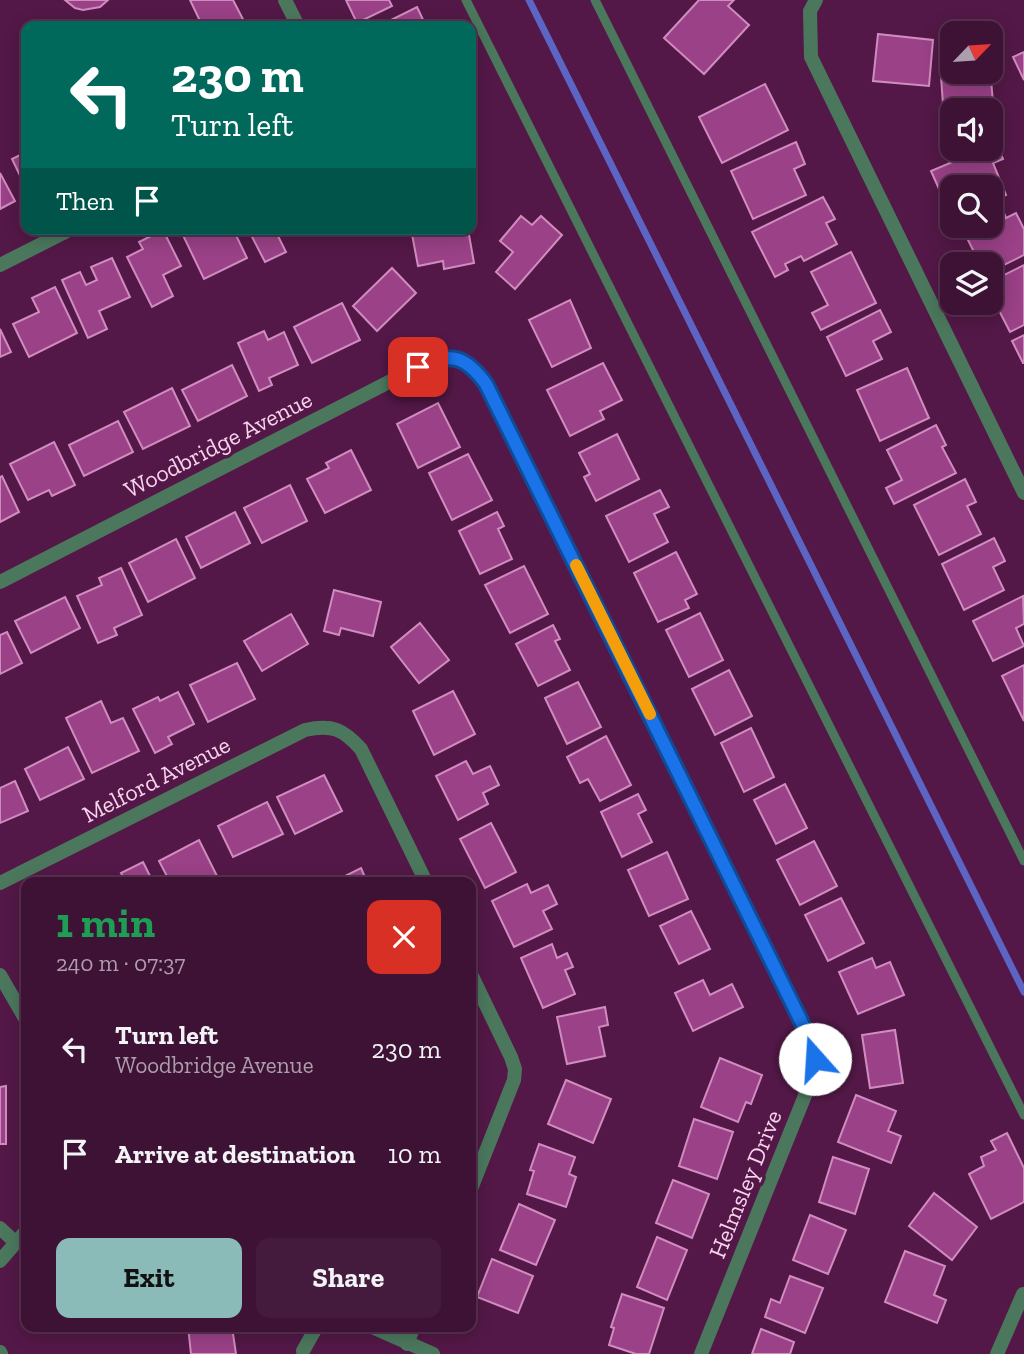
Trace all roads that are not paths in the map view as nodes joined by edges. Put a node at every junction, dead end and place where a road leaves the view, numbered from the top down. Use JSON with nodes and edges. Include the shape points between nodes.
{"nodes":[{"id":1,"x":285,"y":0,"type":"edge"},
{"id":2,"x":466,"y":0,"type":"edge"},
{"id":3,"x":594,"y":0,"type":"edge"},
{"id":4,"x":816,"y":0,"type":"edge"},
{"id":5,"x":296,"y":21,"type":"edge"},
{"id":6,"x":59,"y":235,"type":"edge"},
{"id":7,"x":0,"y":265,"type":"edge"},
{"id":8,"x":461,"y":359,"type":"joint"},
{"id":9,"x":1024,"y":493,"type":"edge"},
{"id":10,"x":0,"y":582,"type":"edge"},
{"id":11,"x":1024,"y":862,"type":"edge"},
{"id":12,"x":424,"y":877,"type":"edge"},
{"id":13,"x":0,"y":883,"type":"edge"},
{"id":14,"x":0,"y":975,"type":"edge"},
{"id":15,"x":476,"y":984,"type":"edge"},
{"id":16,"x":21,"y":1011,"type":"edge"},
{"id":17,"x":1024,"y":1115,"type":"edge"},
{"id":18,"x":476,"y":1177,"type":"edge"},
{"id":19,"x":0,"y":1228,"type":"edge"},
{"id":20,"x":21,"y":1236,"type":"edge"},
{"id":21,"x":15,"y":1242,"type":"junction"},
{"id":22,"x":0,"y":1261,"type":"edge"},
{"id":23,"x":1023,"y":1294,"type":"edge"},
{"id":24,"x":314,"y":1332,"type":"edge"},
{"id":25,"x":382,"y":1332,"type":"edge"},
{"id":26,"x":412,"y":1332,"type":"edge"},
{"id":27,"x":407,"y":1344,"type":"junction"},
{"id":28,"x":303,"y":1351,"type":"dead end"},
{"id":29,"x":433,"y":1354,"type":"edge"},
{"id":30,"x":701,"y":1354,"type":"edge"},
{"id":31,"x":997,"y":1354,"type":"edge"}],
"edges":[{"from":1,"to":5,"type":"street"},
{"from":2,"to":17,"type":"lane"},
{"from":3,"to":11,"type":"lane"},
{"from":4,"to":9,"type":"street","via":[[810,11],[811,57]]},
{"from":6,"to":7,"type":"street"},
{"from":8,"to":10,"type":"street","name":"Woodbridge Avenue","via":[[434,360],[380,386]]},
{"from":8,"to":30,"type":"street","name":"Helmsley Drive","via":[[476,370],[491,392],[811,1042],[815,1059],[810,1083]]},
{"from":12,"to":13,"type":"street","name":"Melford Avenue","via":[[361,749],[349,736],[321,726]]},
{"from":14,"to":16,"type":"street"},
{"from":15,"to":18,"type":"street","via":[[514,1069],[509,1095]]},
{"from":19,"to":21,"type":"street"},
{"from":20,"to":21,"type":"street"},
{"from":21,"to":22,"type":"street"},
{"from":23,"to":31,"type":"street"},
{"from":24,"to":28,"type":"street"},
{"from":25,"to":27,"type":"street"},
{"from":26,"to":27,"type":"street"},
{"from":27,"to":29,"type":"street"}]}
